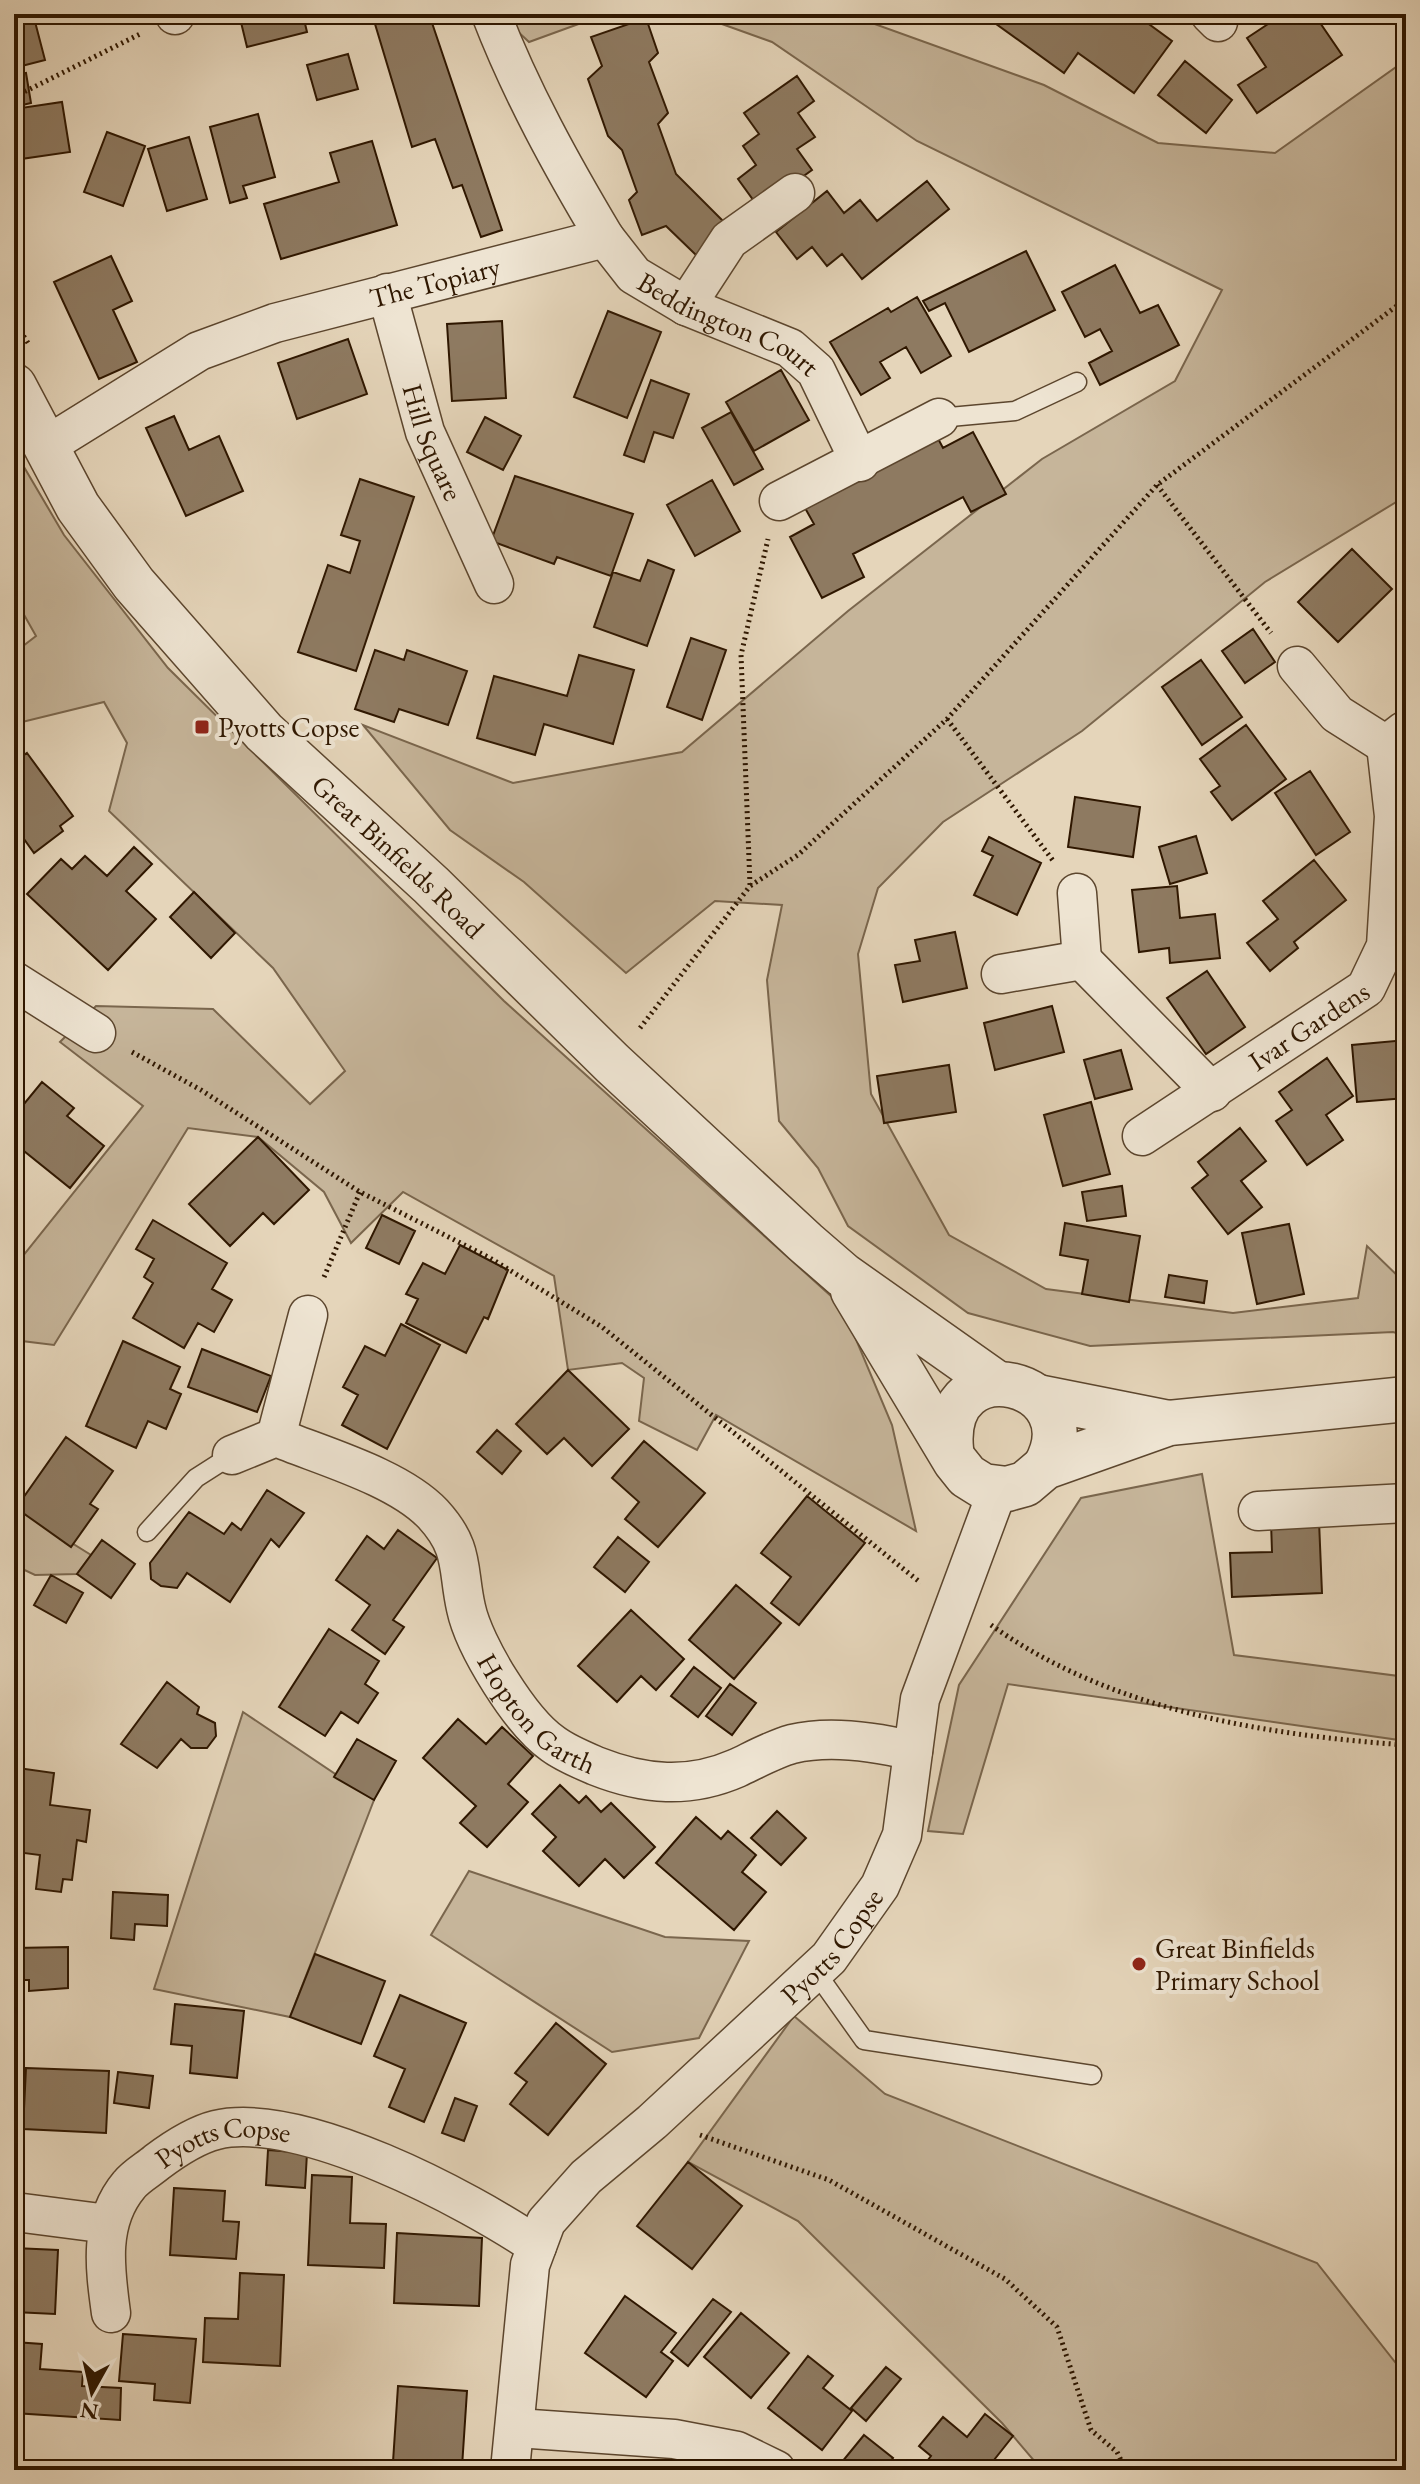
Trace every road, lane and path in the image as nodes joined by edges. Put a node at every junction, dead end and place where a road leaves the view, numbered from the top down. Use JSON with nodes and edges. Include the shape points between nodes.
{"nodes":[{"id":1,"x":491,"y":14,"type":"edge"},
{"id":2,"x":175,"y":15,"type":"edge"},
{"id":3,"x":14,"y":97,"type":"edge"},
{"id":4,"x":795,"y":193,"type":"dead end"},
{"id":5,"x":605,"y":238,"type":"junction"},
{"id":6,"x":387,"y":293,"type":"junction"},
{"id":7,"x":1406,"y":299,"type":"edge"},
{"id":8,"x":686,"y":306,"type":"junction"},
{"id":9,"x":1077,"y":382,"type":"dead end"},
{"id":10,"x":14,"y":386,"type":"edge"},
{"id":11,"x":939,"y":418,"type":"joint"},
{"id":12,"x":46,"y":446,"type":"junction"},
{"id":13,"x":860,"y":462,"type":"junction"},
{"id":14,"x":1157,"y":485,"type":"junction"},
{"id":15,"x":779,"y":501,"type":"joint"},
{"id":16,"x":494,"y":584,"type":"dead end"},
{"id":17,"x":1297,"y":666,"type":"joint"},
{"id":18,"x":947,"y":719,"type":"junction"},
{"id":19,"x":1396,"y":737,"type":"edge"},
{"id":20,"x":750,"y":886,"type":"junction"},
{"id":21,"x":1077,"y":893,"type":"joint"},
{"id":22,"x":1396,"y":949,"type":"edge"},
{"id":23,"x":1082,"y":960,"type":"junction"},
{"id":24,"x":1001,"y":974,"type":"dead end"},
{"id":25,"x":14,"y":981,"type":"edge"},
{"id":26,"x":96,"y":1033,"type":"joint"},
{"id":27,"x":612,"y":1063,"type":"junction"},
{"id":28,"x":1212,"y":1092,"type":"junction"},
{"id":29,"x":1142,"y":1136,"type":"dead end"},
{"id":30,"x":360,"y":1192,"type":"junction"},
{"id":31,"x":843,"y":1275,"type":"junction"},
{"id":32,"x":308,"y":1315,"type":"joint"},
{"id":33,"x":996,"y":1383,"type":"junction"},
{"id":34,"x":1038,"y":1397,"type":"junction"},
{"id":35,"x":1406,"y":1399,"type":"edge"},
{"id":36,"x":1169,"y":1423,"type":"junction"},
{"id":37,"x":276,"y":1437,"type":"junction"},
{"id":38,"x":232,"y":1455,"type":"joint"},
{"id":39,"x":1045,"y":1467,"type":"junction"},
{"id":40,"x":972,"y":1471,"type":"junction"},
{"id":41,"x":1406,"y":1503,"type":"edge"},
{"id":42,"x":1258,"y":1511,"type":"dead end"},
{"id":43,"x":147,"y":1532,"type":"dead end"},
{"id":44,"x":895,"y":1563,"type":"dead end"},
{"id":45,"x":953,"y":1609,"type":"junction"},
{"id":46,"x":1406,"y":1745,"type":"edge"},
{"id":47,"x":913,"y":1751,"type":"junction"},
{"id":48,"x":815,"y":1971,"type":"junction"},
{"id":49,"x":1092,"y":2075,"type":"dead end"},
{"id":50,"x":652,"y":2122,"type":"junction"},
{"id":51,"x":23,"y":2213,"type":"dead end"},
{"id":52,"x":108,"y":2224,"type":"junction"},
{"id":53,"x":537,"y":2246,"type":"junction"},
{"id":54,"x":111,"y":2313,"type":"dead end"},
{"id":55,"x":517,"y":2428,"type":"junction"},
{"id":56,"x":510,"y":2470,"type":"edge"},
{"id":57,"x":776,"y":2470,"type":"edge"},
{"id":58,"x":1126,"y":2470,"type":"edge"}],
"edges":[{"from":1,"to":5,"type":"street","via":[[562,168]]},
{"from":2,"to":3,"type":"path"},
{"from":4,"to":8,"type":"street","via":[[729,240]]},
{"from":5,"to":6,"type":"street","name":"The Topiary"},
{"from":5,"to":8,"type":"street","name":"Beddington Court","via":[[634,275]]},
{"from":6,"to":12,"type":"street","name":"The Topiary","via":[[275,323],[199,351]]},
{"from":6,"to":16,"type":"street","name":"Hill Square","via":[[425,432]]},
{"from":7,"to":14,"type":"path"},
{"from":8,"to":13,"type":"street","name":"Beddington Court","via":[[790,348],[816,371]]},
{"from":9,"to":11,"type":"lane","via":[[1015,411]]},
{"from":10,"to":12,"type":"street","name":"Great Binfields Road"},
{"from":11,"to":13,"type":"street"},
{"from":12,"to":27,"type":"street","name":"Great Binfields Road","via":[[78,507],[134,584],[264,732],[431,885]]},
{"from":13,"to":15,"type":"street"},
{"from":14,"to":17,"type":"path"},
{"from":14,"to":18,"type":"path"},
{"from":15,"to":20,"type":"path","via":[[741,655]]},
{"from":17,"to":19,"type":"street","name":"Ivar Gardens","via":[[1337,714]]},
{"from":18,"to":20,"type":"path","via":[[798,855]]},
{"from":18,"to":21,"type":"path"},
{"from":19,"to":22,"type":"street","name":"Ivar Gardens"},
{"from":20,"to":27,"type":"path"},
{"from":21,"to":23,"type":"street"},
{"from":22,"to":28,"type":"street","name":"Ivar Gardens","via":[[1366,988]]},
{"from":23,"to":24,"type":"street"},
{"from":23,"to":28,"type":"street"},
{"from":25,"to":26,"type":"street"},
{"from":26,"to":30,"type":"path","via":[[201,1090]]},
{"from":27,"to":31,"type":"street","name":"Great Binfields Road"},
{"from":28,"to":29,"type":"street","name":"Ivar Gardens"},
{"from":30,"to":32,"type":"path"},
{"from":30,"to":44,"type":"path","via":[[490,1258],[602,1327]]},
{"from":31,"to":33,"type":"street","name":"Great Binfields Road"},
{"from":31,"to":40,"type":"street","name":"Great Binfields Road"},
{"from":32,"to":37,"type":"street"},
{"from":33,"to":34,"type":"street","name":"Great Binfields Road","via":[[1014,1384]]},
{"from":33,"to":40,"type":"street","via":[[980,1388],[959,1406],[949,1431]]},
{"from":34,"to":36,"type":"street","name":"Great Binfields Road"},
{"from":34,"to":39,"type":"street","via":[[1052,1418],[1055,1436]]},
{"from":35,"to":36,"type":"street","name":"Great Binfields Road"},
{"from":36,"to":39,"type":"street","name":"Great Binfields Road"},
{"from":37,"to":38,"type":"street"},
{"from":37,"to":47,"type":"street","name":"Hopton Garth","via":[[393,1485],[432,1513],[460,1555],[466,1608],[479,1649],[551,1743],[573,1754],[637,1779],[682,1784],[722,1774],[792,1744],[842,1741]]},
{"from":38,"to":43,"type":"lane","via":[[196,1478]]},
{"from":39,"to":40,"type":"street","name":"Great Binfields Road","via":[[1025,1484]]},
{"from":40,"to":45,"type":"street","name":"Pyotts Copse","via":[[974,1556]]},
{"from":41,"to":42,"type":"street"},
{"from":45,"to":46,"type":"path","via":[[1101,1684],[1223,1723],[1326,1740]]},
{"from":45,"to":47,"type":"street","name":"Pyotts Copse","via":[[920,1699]]},
{"from":47,"to":48,"type":"street","name":"Pyotts Copse","via":[[902,1835],[885,1873]]},
{"from":48,"to":49,"type":"lane","via":[[864,2040]]},
{"from":48,"to":50,"type":"street","name":"Pyotts Copse"},
{"from":50,"to":53,"type":"street","name":"Pyotts Copse","via":[[586,2177],[546,2222]]},
{"from":50,"to":58,"type":"path","via":[[829,2180],[1005,2279],[1057,2327],[1091,2430],[1117,2452]]},
{"from":51,"to":52,"type":"street"},
{"from":52,"to":53,"type":"street","name":"Pyotts Copse","via":[[129,2184],[171,2152],[215,2130],[249,2127],[322,2142],[412,2175],[488,2212]]},
{"from":52,"to":54,"type":"street","name":"Pyotts Copse","via":[[104,2265]]},
{"from":53,"to":55,"type":"street","name":"Pyotts Copse","via":[[530,2265]]},
{"from":55,"to":56,"type":"street","name":"Pyotts Copse"},
{"from":55,"to":57,"type":"street","via":[[674,2439],[737,2451]]}]}
